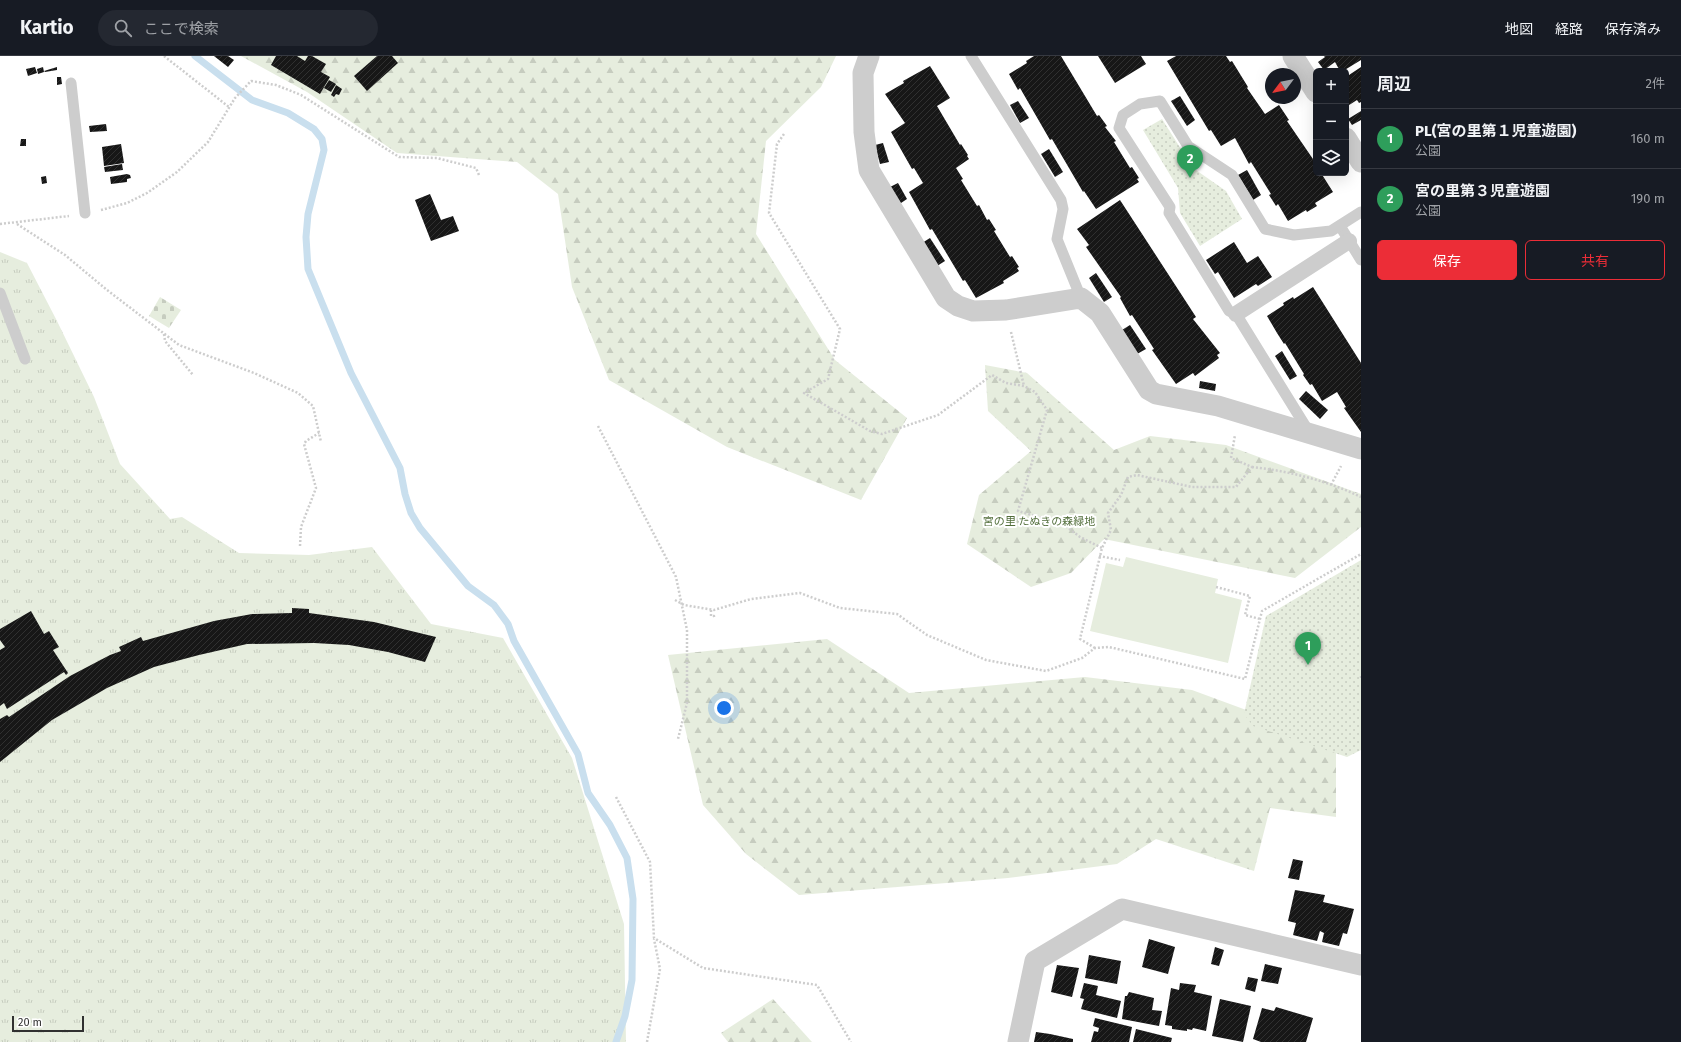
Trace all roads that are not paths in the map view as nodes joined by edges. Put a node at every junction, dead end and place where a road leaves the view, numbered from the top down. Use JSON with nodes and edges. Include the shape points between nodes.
{"nodes":[{"id":1,"x":869,"y":56,"type":"edge"},
{"id":2,"x":971,"y":56,"type":"edge"},
{"id":3,"x":1293,"y":56,"type":"edge"},
{"id":4,"x":71,"y":83,"type":"dead end"},
{"id":5,"x":1313,"y":87,"type":"edge"},
{"id":6,"x":1347,"y":140,"type":"edge"},
{"id":7,"x":1361,"y":162,"type":"edge"},
{"id":8,"x":1361,"y":212,"type":"edge"},
{"id":9,"x":85,"y":213,"type":"road end"},
{"id":10,"x":1340,"y":226,"type":"junction"},
{"id":11,"x":1350,"y":241,"type":"junction"},
{"id":12,"x":1361,"y":260,"type":"edge"},
{"id":13,"x":0,"y":293,"type":"edge"},
{"id":14,"x":1081,"y":298,"type":"junction"},
{"id":15,"x":1236,"y":314,"type":"junction"},
{"id":16,"x":25,"y":359,"type":"dead end"},
{"id":17,"x":1311,"y":434,"type":"junction"},
{"id":18,"x":1361,"y":449,"type":"edge"},
{"id":19,"x":1361,"y":965,"type":"edge"},
{"id":20,"x":1018,"y":1042,"type":"edge"}],
"edges":[{"from":1,"to":14,"type":"street","via":[[863,73],[864,132],[869,170],[946,298],[958,306],[973,311],[1006,310]]},
{"from":2,"to":14,"type":"lane","via":[[1061,200],[1063,209],[1057,239]]},
{"from":3,"to":5,"type":"street"},
{"from":4,"to":9,"type":"lane"},
{"from":6,"to":7,"type":"street"},
{"from":8,"to":10,"type":"lane"},
{"from":10,"to":11,"type":"lane"},
{"from":10,"to":15,"type":"lane","via":[[1331,231],[1294,235],[1265,229],[1232,174],[1188,146],[1160,101],[1140,104],[1123,115],[1119,128],[1170,207],[1169,213],[1229,311]]},
{"from":11,"to":12,"type":"lane"},
{"from":11,"to":15,"type":"street"},
{"from":13,"to":16,"type":"lane"},
{"from":14,"to":17,"type":"street","via":[[1100,313],[1149,390],[1156,394],[1218,406]]},
{"from":15,"to":17,"type":"lane"},
{"from":17,"to":18,"type":"street"},
{"from":19,"to":20,"type":"street","via":[[1122,909],[1035,961]]}]}
